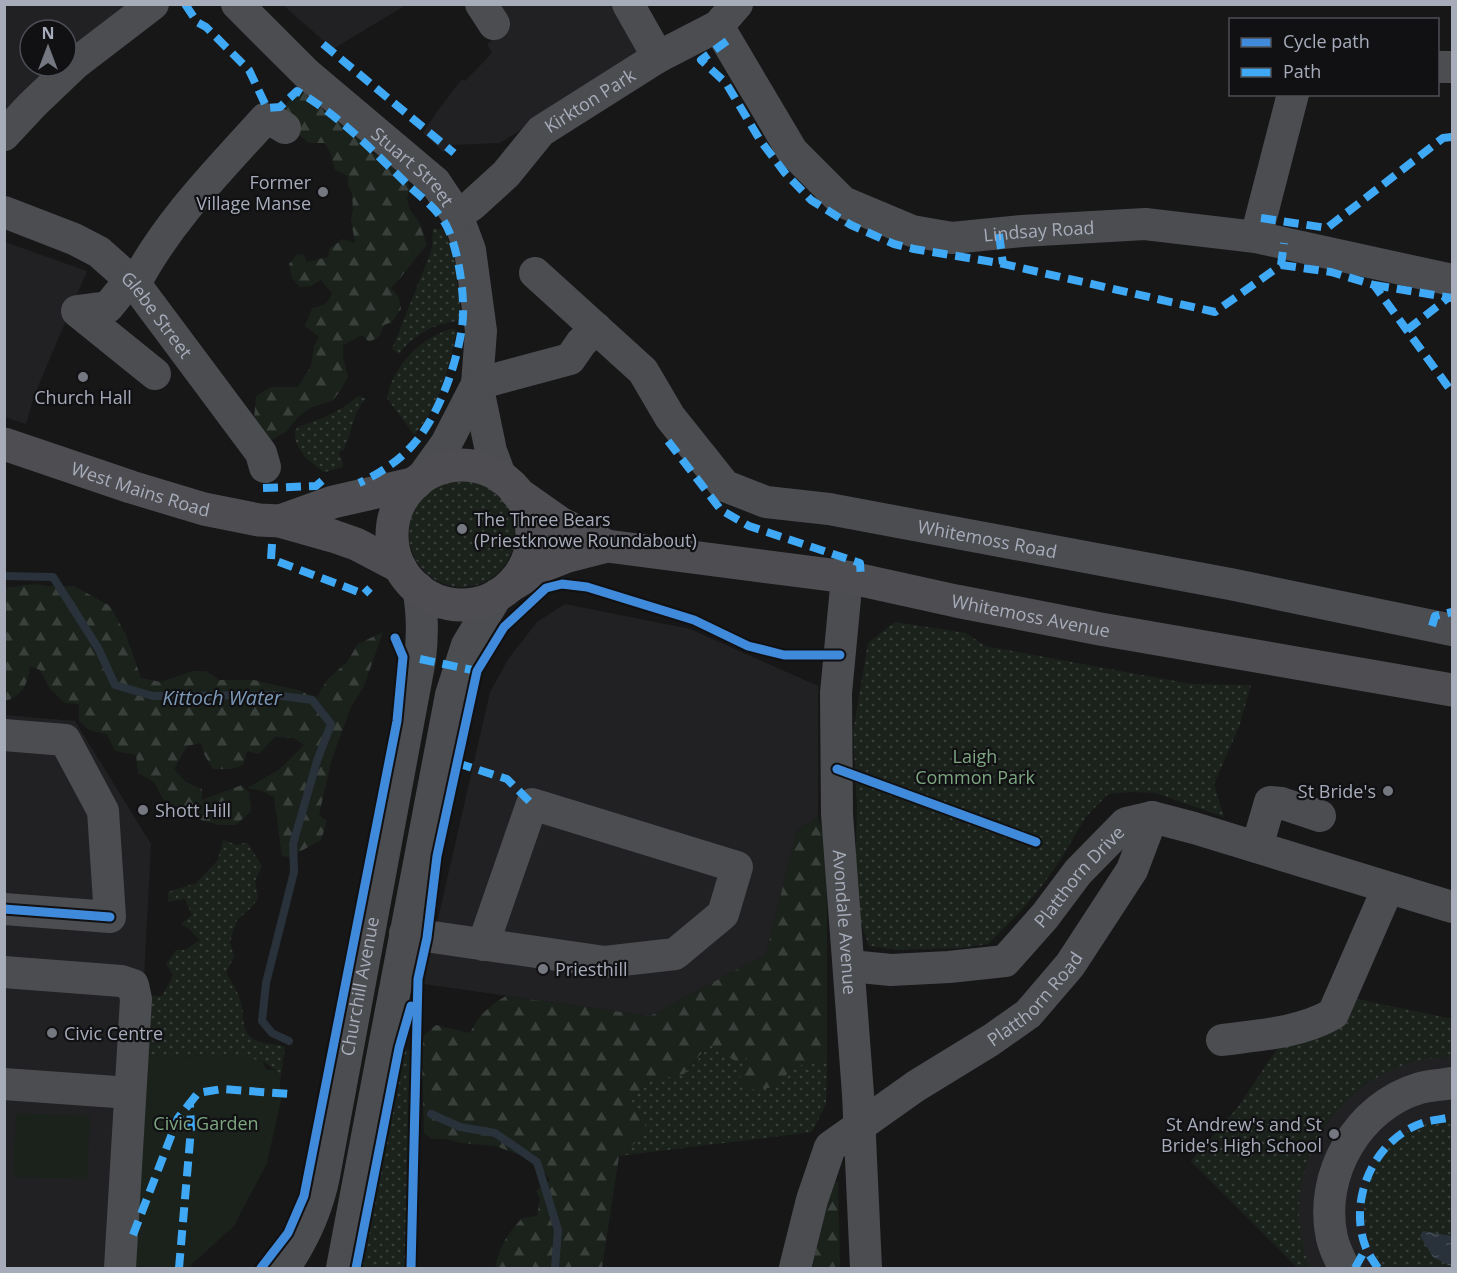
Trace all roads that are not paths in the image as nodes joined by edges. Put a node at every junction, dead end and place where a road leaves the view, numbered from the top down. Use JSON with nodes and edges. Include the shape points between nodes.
{"nodes":[{"id":1,"x":153,"y":4,"type":"edge"},
{"id":2,"x":237,"y":4,"type":"edge"},
{"id":3,"x":628,"y":4,"type":"edge"},
{"id":4,"x":728,"y":15,"type":"edge"},
{"id":5,"x":657,"y":57,"type":"junction"},
{"id":6,"x":1292,"y":96,"type":"edge"},
{"id":7,"x":285,"y":128,"type":"dead end"},
{"id":8,"x":4,"y":135,"type":"edge"},
{"id":9,"x":4,"y":212,"type":"edge"},
{"id":10,"x":457,"y":215,"type":"junction"},
{"id":11,"x":1256,"y":237,"type":"junction"},
{"id":12,"x":535,"y":273,"type":"dead end"},
{"id":13,"x":1452,"y":280,"type":"edge"},
{"id":14,"x":133,"y":282,"type":"junction"},
{"id":15,"x":596,"y":328,"type":"junction"},
{"id":16,"x":155,"y":374,"type":"dead end"},
{"id":17,"x":477,"y":384,"type":"junction"},
{"id":18,"x":4,"y":444,"type":"edge"},
{"id":19,"x":265,"y":468,"type":"dead end"},
{"id":20,"x":419,"y":479,"type":"junction"},
{"id":21,"x":508,"y":485,"type":"junction"},
{"id":22,"x":280,"y":521,"type":"junction"},
{"id":23,"x":607,"y":546,"type":"junction"},
{"id":24,"x":847,"y":577,"type":"junction"},
{"id":25,"x":409,"y":578,"type":"junction"},
{"id":26,"x":504,"y":590,"type":"junction"},
{"id":27,"x":1452,"y":630,"type":"edge"},
{"id":28,"x":1452,"y":690,"type":"edge"},
{"id":29,"x":4,"y":735,"type":"edge"},
{"id":30,"x":1320,"y":816,"type":"dead end"},
{"id":31,"x":1152,"y":817,"type":"junction"},
{"id":32,"x":1257,"y":847,"type":"junction"},
{"id":33,"x":1388,"y":888,"type":"junction"},
{"id":34,"x":1452,"y":907,"type":"edge"},
{"id":35,"x":4,"y":909,"type":"edge"},
{"id":36,"x":405,"y":933,"type":"junction"},
{"id":37,"x":483,"y":945,"type":"junction"},
{"id":38,"x":850,"y":966,"type":"junction"},
{"id":39,"x":4,"y":972,"type":"edge"},
{"id":40,"x":1222,"y":1040,"type":"dead end"},
{"id":41,"x":1452,"y":1083,"type":"edge"},
{"id":42,"x":4,"y":1084,"type":"edge"},
{"id":43,"x":130,"y":1093,"type":"junction"},
{"id":44,"x":859,"y":1127,"type":"junction"},
{"id":45,"x":120,"y":1269,"type":"edge"},
{"id":46,"x":284,"y":1269,"type":"edge"},
{"id":47,"x":342,"y":1269,"type":"edge"},
{"id":48,"x":795,"y":1269,"type":"edge"},
{"id":49,"x":866,"y":1269,"type":"edge"},
{"id":50,"x":1344,"y":1269,"type":"edge"}],
"edges":[{"from":1,"to":8,"type":"street","via":[[76,63]]},
{"from":2,"to":10,"type":"street","name":"Stuart Street","via":[[307,74],[435,182]]},
{"from":3,"to":5,"type":"street"},
{"from":4,"to":5,"type":"street","name":"Kirkton Park"},
{"from":4,"to":11,"type":"street","name":"Lindsay Road","via":[[792,151],[843,202],[912,231],[952,238],[1145,224]]},
{"from":5,"to":10,"type":"street","name":"Kirkton Park","via":[[541,131],[506,174]]},
{"from":6,"to":11,"type":"street"},
{"from":7,"to":14,"type":"street","via":[[265,119],[193,198]]},
{"from":9,"to":14,"type":"street","name":"Glebe Street","via":[[99,252]]},
{"from":10,"to":17,"type":"street","name":"Stuart Street","via":[[470,250],[481,331]]},
{"from":11,"to":13,"type":"street","name":"Lindsay Road"},
{"from":12,"to":15,"type":"street","name":"Whitemoss Road"},
{"from":14,"to":16,"type":"street","via":[[108,307],[77,311]]},
{"from":14,"to":19,"type":"street","name":"Glebe Street","via":[[261,453]]},
{"from":15,"to":17,"type":"street","via":[[570,359]]},
{"from":15,"to":27,"type":"street","name":"Whitemoss Road","via":[[643,372],[670,417],[725,486],[766,501],[829,509],[1230,584]]},
{"from":17,"to":20,"type":"street","name":"Stuart Street","via":[[446,444]]},
{"from":17,"to":21,"type":"street","name":"Stuart Street","via":[[491,451]]},
{"from":18,"to":22,"type":"main road","name":"West Mains Road","via":[[204,509]]},
{"from":20,"to":21,"type":"main road","via":[[444,467],[468,465],[490,471]]},
{"from":20,"to":22,"type":"main road","name":"West Mains Road"},
{"from":20,"to":25,"type":"main road","via":[[395,512],[391,535],[395,558]]},
{"from":21,"to":23,"type":"main road","name":"Whitemoss Avenue","via":[[560,523]]},
{"from":21,"to":26,"type":"main road","via":[[524,501],[531,523],[531,546],[523,568]]},
{"from":22,"to":25,"type":"main road","name":"West Mains Road","via":[[356,544]]},
{"from":23,"to":24,"type":"main road","name":"Whitemoss Avenue"},
{"from":23,"to":26,"type":"main road","name":"Whitemoss Avenue","via":[[545,565]]},
{"from":24,"to":28,"type":"main road","name":"Whitemoss Avenue","via":[[1100,629]]},
{"from":24,"to":38,"type":"street","name":"Avondale Avenue","via":[[836,715],[837,814]]},
{"from":25,"to":26,"type":"main road","via":[[424,594],[446,603],[468,604]]},
{"from":25,"to":46,"type":"street","name":"Churchill Avenue","via":[[423,611],[420,659],[318,1204]]},
{"from":26,"to":36,"type":"street","name":"Churchill Avenue","via":[[467,645],[458,668]]},
{"from":29,"to":35,"type":"street","via":[[65,740],[103,811],[110,917]]},
{"from":30,"to":32,"type":"street","via":[[1270,802]]},
{"from":31,"to":32,"type":"street"},
{"from":31,"to":38,"type":"street","name":"Platthorn Drive","via":[[1126,823],[1078,872],[1005,961],[891,970]]},
{"from":31,"to":44,"type":"street","name":"Platthorn Road","via":[[1132,870],[1070,965],[1028,1014]]},
{"from":32,"to":33,"type":"street"},
{"from":33,"to":34,"type":"street"},
{"from":33,"to":40,"type":"street","via":[[1333,1014],[1282,1033]]},
{"from":36,"to":37,"type":"street"},
{"from":36,"to":47,"type":"street","name":"Churchill Avenue"},
{"from":37,"to":37,"type":"street","via":[[605,962],[675,954],[723,914],[737,867],[532,804]]},
{"from":38,"to":44,"type":"street","name":"Avondale Avenue"},
{"from":39,"to":43,"type":"street","via":[[133,985],[136,999]]},
{"from":41,"to":50,"type":"street","via":[[1420,1088],[1385,1104],[1357,1130],[1338,1163],[1329,1200],[1332,1238]]},
{"from":42,"to":43,"type":"street"},
{"from":43,"to":45,"type":"street"},
{"from":44,"to":48,"type":"street","name":"Platthorn Road","via":[[830,1147]]},
{"from":44,"to":49,"type":"street","name":"Avondale Avenue"}]}
